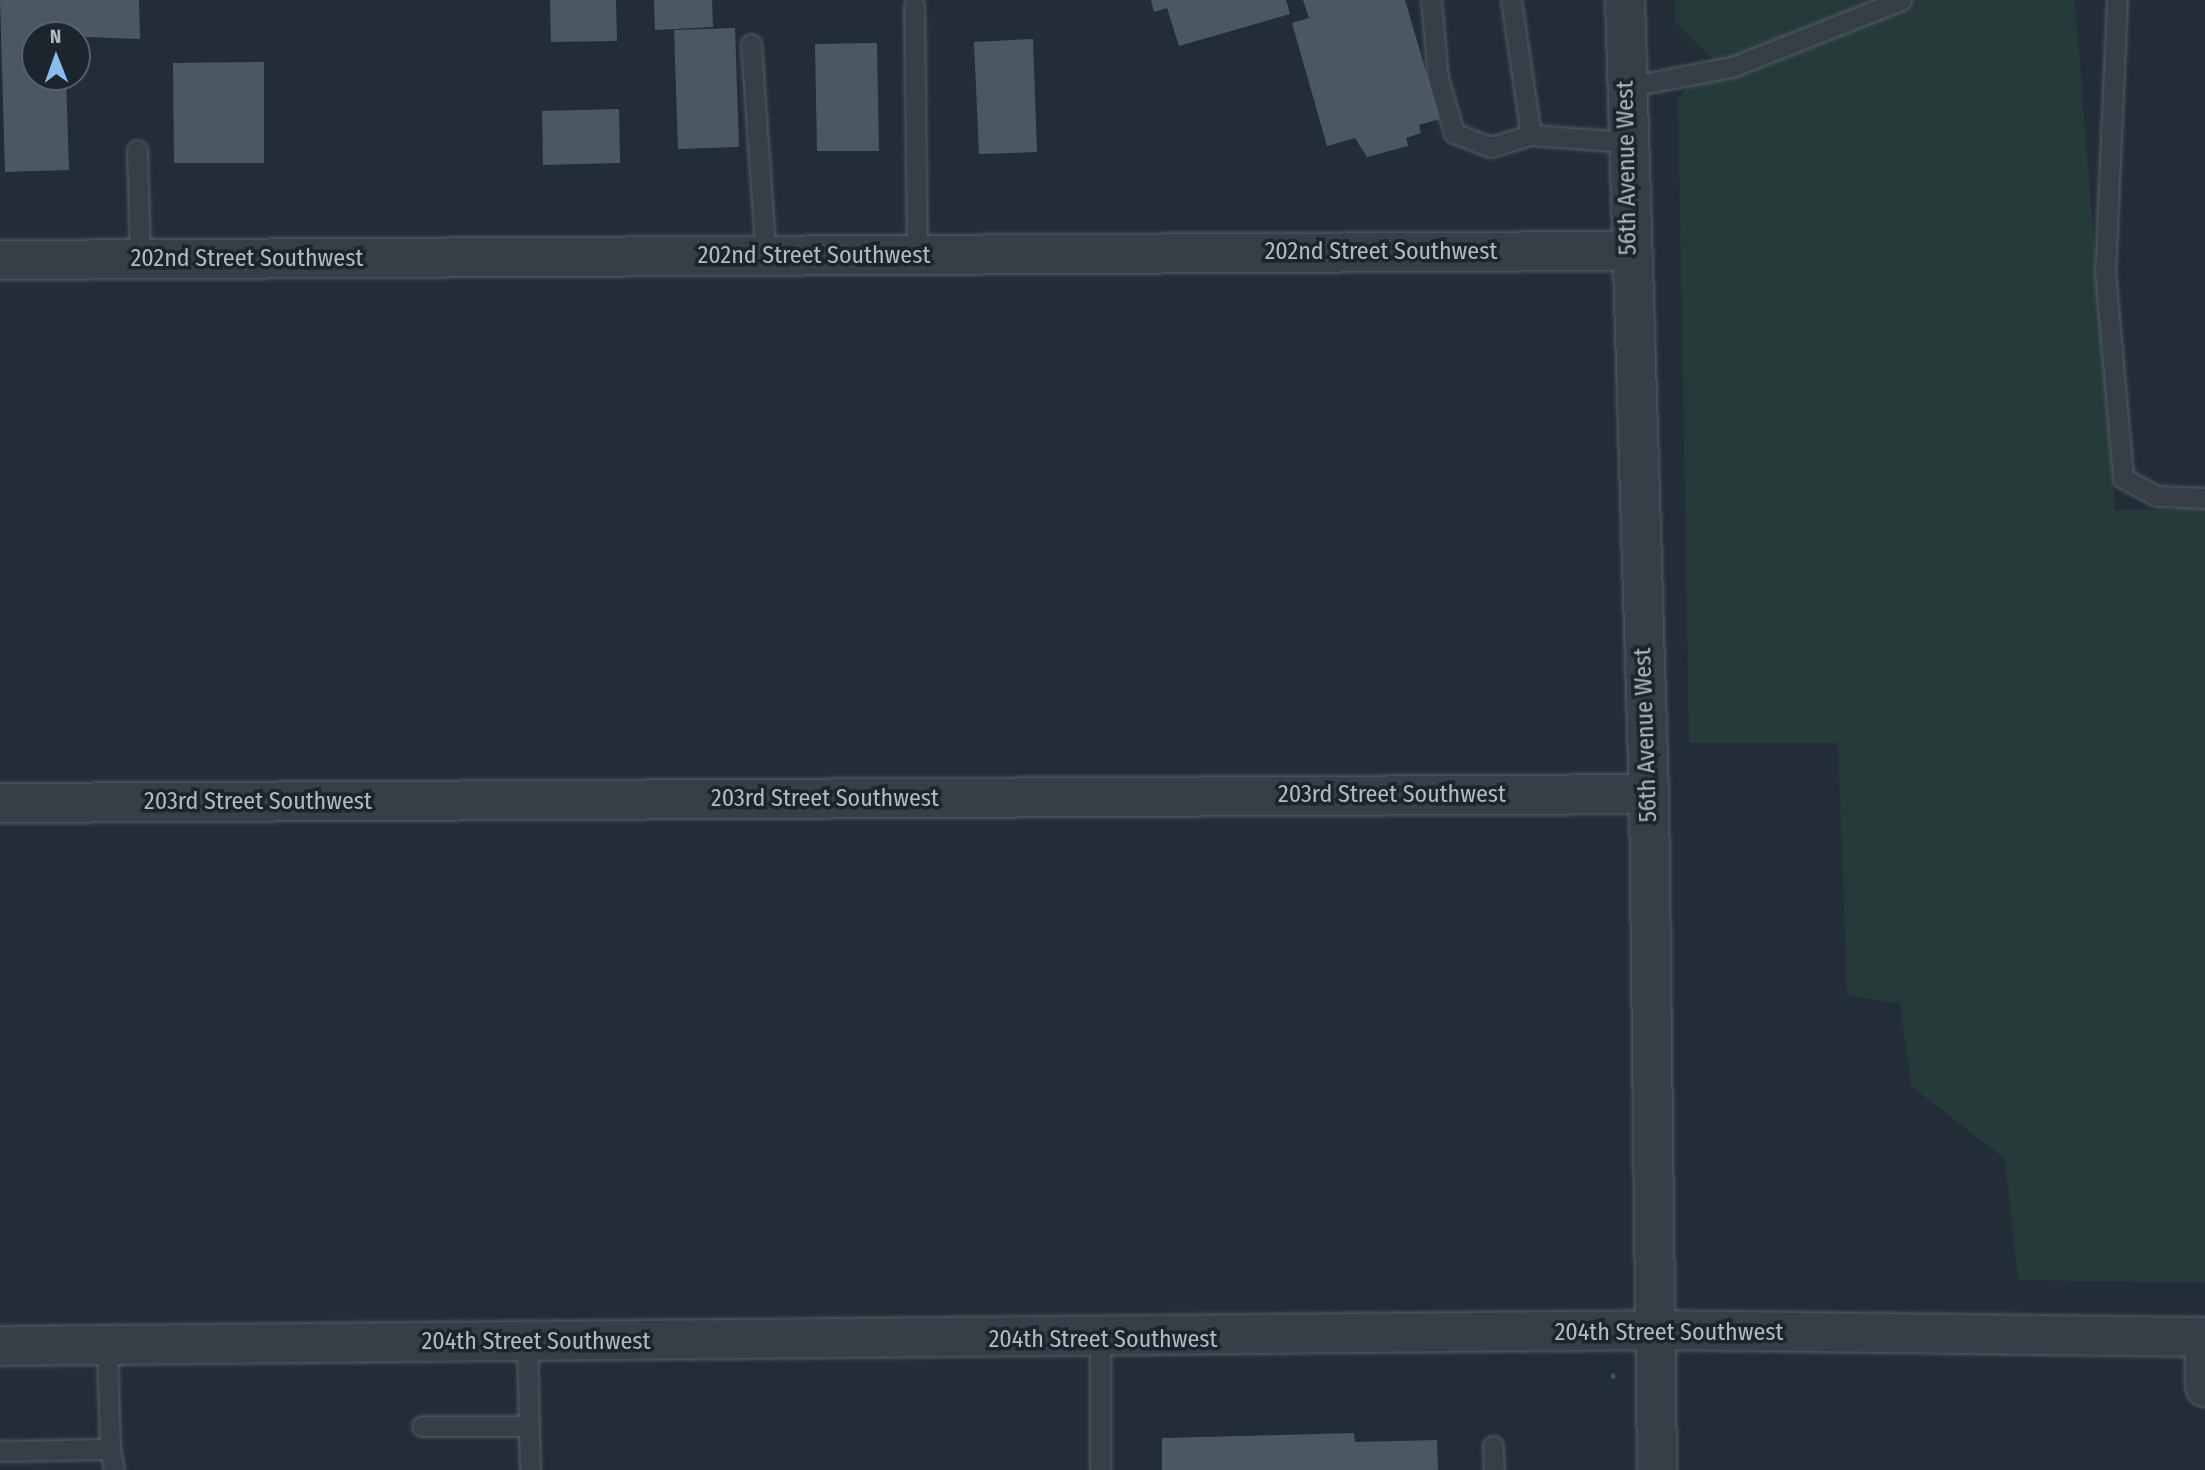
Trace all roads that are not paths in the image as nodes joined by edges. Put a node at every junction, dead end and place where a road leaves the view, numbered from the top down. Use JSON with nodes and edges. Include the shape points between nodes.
{"nodes":[{"id":1,"x":1431,"y":0,"type":"edge"},
{"id":2,"x":1511,"y":0,"type":"edge"},
{"id":3,"x":1625,"y":0,"type":"edge"},
{"id":4,"x":1901,"y":0,"type":"edge"},
{"id":5,"x":2117,"y":0,"type":"edge"},
{"id":6,"x":914,"y":5,"type":"dead end"},
{"id":7,"x":751,"y":44,"type":"dead end"},
{"id":8,"x":1626,"y":87,"type":"junction"},
{"id":9,"x":1531,"y":135,"type":"junction"},
{"id":10,"x":1627,"y":142,"type":"junction"},
{"id":11,"x":137,"y":150,"type":"dead end"},
{"id":12,"x":1629,"y":251,"type":"junction"},
{"id":13,"x":917,"y":255,"type":"junction"},
{"id":14,"x":766,"y":256,"type":"junction"},
{"id":15,"x":140,"y":259,"type":"junction"},
{"id":16,"x":0,"y":260,"type":"edge"},
{"id":17,"x":2205,"y":498,"type":"edge"},
{"id":18,"x":1649,"y":794,"type":"junction"},
{"id":19,"x":0,"y":803,"type":"edge"},
{"id":20,"x":1653,"y":1331,"type":"junction"},
{"id":21,"x":2205,"y":1337,"type":"edge"},
{"id":22,"x":1100,"y":1340,"type":"junction"},
{"id":23,"x":527,"y":1342,"type":"junction"},
{"id":24,"x":107,"y":1345,"type":"junction"},
{"id":25,"x":0,"y":1346,"type":"edge"},
{"id":26,"x":2205,"y":1387,"type":"edge"},
{"id":27,"x":422,"y":1426,"type":"dead end"},
{"id":28,"x":529,"y":1426,"type":"junction"},
{"id":29,"x":1493,"y":1446,"type":"dead end"},
{"id":30,"x":110,"y":1449,"type":"junction"},
{"id":31,"x":0,"y":1451,"type":"edge"},
{"id":32,"x":114,"y":1470,"type":"edge"},
{"id":33,"x":530,"y":1470,"type":"edge"},
{"id":34,"x":1100,"y":1470,"type":"edge"},
{"id":35,"x":1494,"y":1470,"type":"edge"},
{"id":36,"x":1657,"y":1470,"type":"edge"}],
"edges":[{"from":1,"to":9,"type":"lane","via":[[1438,78],[1454,133],[1490,147]]},
{"from":2,"to":9,"type":"lane"},
{"from":3,"to":8,"type":"street","name":"56th Avenue West"},
{"from":4,"to":8,"type":"lane","via":[[1732,67]]},
{"from":5,"to":17,"type":"lane","via":[[2105,271],[2123,478],[2157,496]]},
{"from":6,"to":13,"type":"lane"},
{"from":7,"to":14,"type":"lane"},
{"from":8,"to":10,"type":"street","name":"56th Avenue West"},
{"from":9,"to":10,"type":"lane"},
{"from":10,"to":12,"type":"street","name":"56th Avenue West"},
{"from":11,"to":15,"type":"lane"},
{"from":12,"to":13,"type":"street","name":"202nd Street Southwest"},
{"from":12,"to":18,"type":"street","name":"56th Avenue West"},
{"from":13,"to":14,"type":"street","name":"202nd Street Southwest"},
{"from":14,"to":15,"type":"street","name":"202nd Street Southwest"},
{"from":15,"to":16,"type":"street","name":"202nd Street Southwest"},
{"from":18,"to":19,"type":"street","name":"203rd Street Southwest"},
{"from":18,"to":20,"type":"street","name":"56th Avenue West"},
{"from":20,"to":21,"type":"street","name":"204th Street Southwest"},
{"from":20,"to":22,"type":"street","name":"204th Street Southwest"},
{"from":20,"to":36,"type":"street","name":"56th Avenue West"},
{"from":21,"to":26,"type":"street"},
{"from":22,"to":23,"type":"street","name":"204th Street Southwest"},
{"from":22,"to":34,"type":"lane"},
{"from":23,"to":24,"type":"street","name":"204th Street Southwest"},
{"from":23,"to":28,"type":"lane"},
{"from":24,"to":25,"type":"street","name":"204th Street Southwest"},
{"from":24,"to":30,"type":"lane"},
{"from":27,"to":28,"type":"lane"},
{"from":28,"to":33,"type":"lane"},
{"from":29,"to":35,"type":"lane"},
{"from":30,"to":31,"type":"lane"},
{"from":30,"to":32,"type":"lane"}]}
